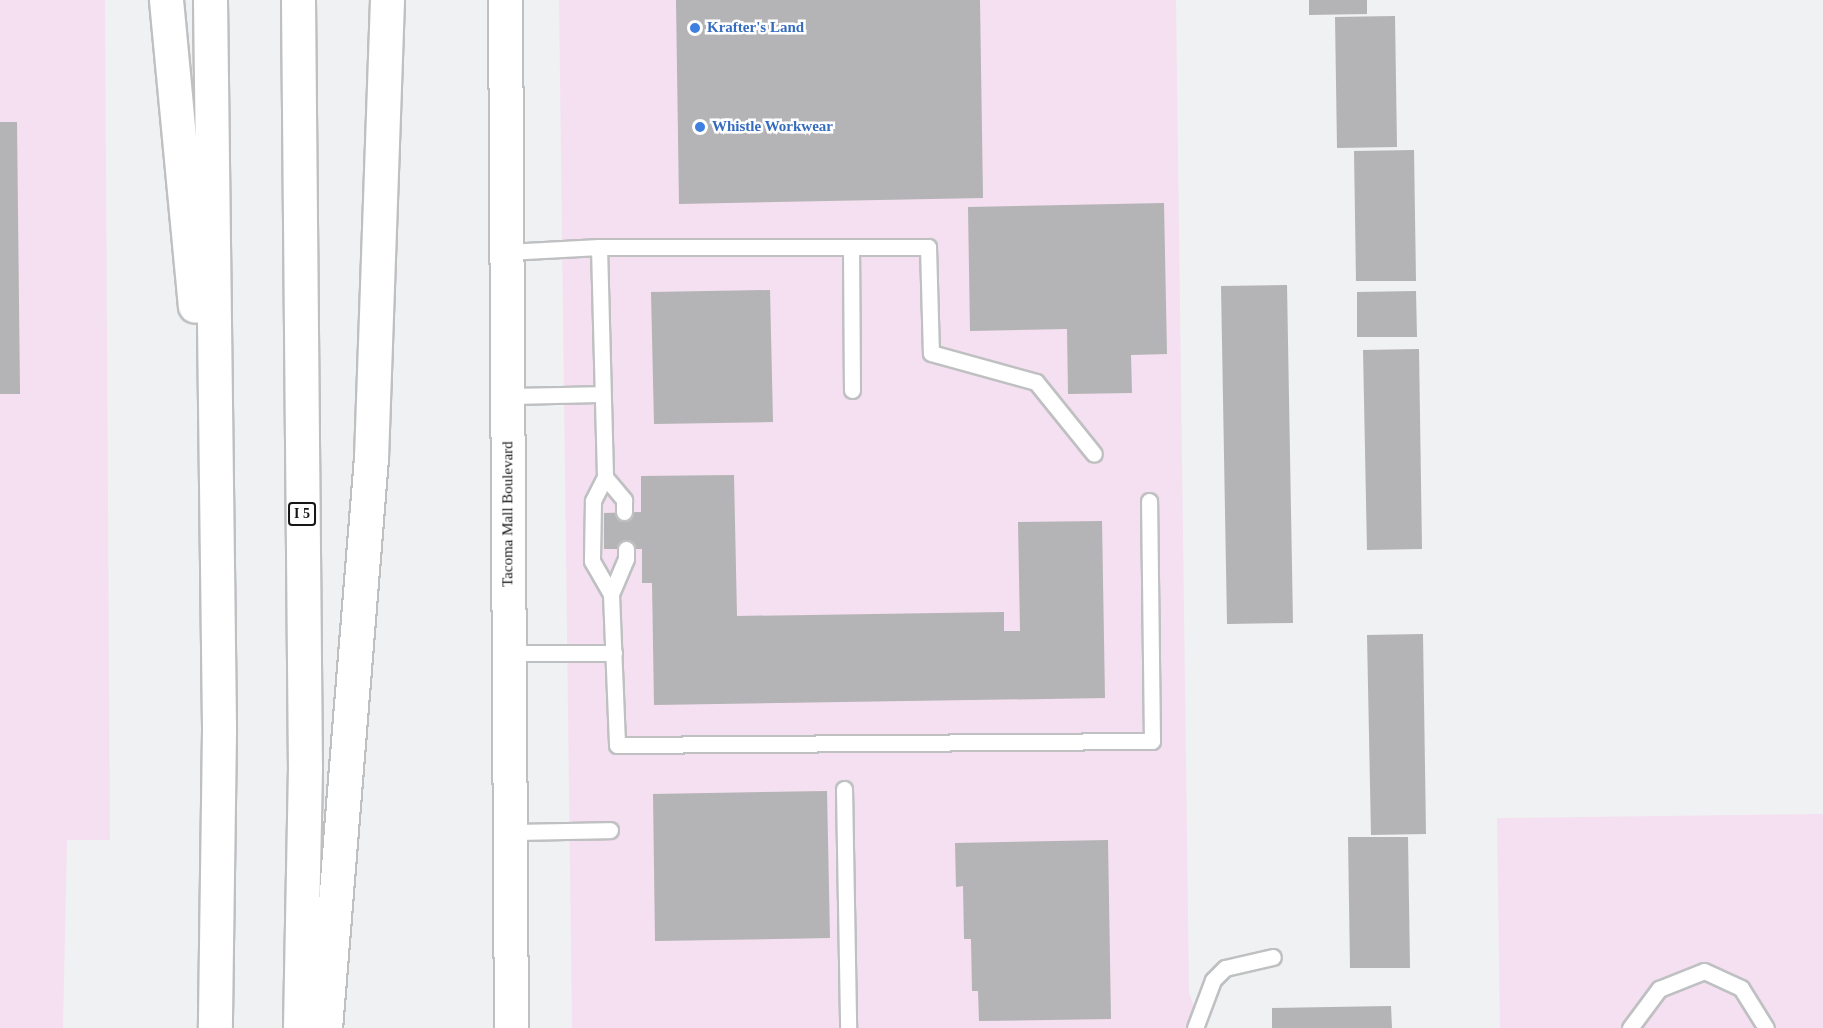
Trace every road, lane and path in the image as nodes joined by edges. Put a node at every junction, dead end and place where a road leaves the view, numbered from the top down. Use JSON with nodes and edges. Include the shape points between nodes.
{"nodes":[{"id":1,"x":166,"y":0,"type":"edge"},
{"id":2,"x":210,"y":0,"type":"edge"},
{"id":3,"x":298,"y":0,"type":"edge"},
{"id":4,"x":387,"y":0,"type":"edge"},
{"id":5,"x":505,"y":0,"type":"edge"},
{"id":6,"x":599,"y":248,"type":"junction"},
{"id":7,"x":851,"y":248,"type":"junction"},
{"id":8,"x":507,"y":252,"type":"junction"},
{"id":9,"x":852,"y":390,"type":"dead end"},
{"id":10,"x":602,"y":394,"type":"junction"},
{"id":11,"x":508,"y":396,"type":"junction"},
{"id":12,"x":1094,"y":454,"type":"dead end"},
{"id":13,"x":605,"y":477,"type":"junction"},
{"id":14,"x":1149,"y":501,"type":"dead end"},
{"id":15,"x":624,"y":512,"type":"dead end"},
{"id":16,"x":218,"y":545,"type":"junction"},
{"id":17,"x":626,"y":549,"type":"dead end"},
{"id":18,"x":611,"y":594,"type":"junction"},
{"id":19,"x":509,"y":652,"type":"junction"},
{"id":20,"x":614,"y":653,"type":"junction"},
{"id":21,"x":843,"y":789,"type":"dead end"},
{"id":22,"x":610,"y":830,"type":"dead end"},
{"id":23,"x":510,"y":832,"type":"junction"},
{"id":24,"x":1273,"y":957,"type":"dead end"},
{"id":25,"x":215,"y":1028,"type":"edge"},
{"id":26,"x":300,"y":1028,"type":"edge"},
{"id":27,"x":325,"y":1028,"type":"edge"},
{"id":28,"x":511,"y":1028,"type":"edge"},
{"id":29,"x":848,"y":1028,"type":"edge"},
{"id":30,"x":1195,"y":1028,"type":"edge"},
{"id":31,"x":1630,"y":1028,"type":"edge"},
{"id":32,"x":1766,"y":1028,"type":"edge"}],
"edges":[{"from":1,"to":16,"type":"main road"},
{"from":2,"to":16,"type":"main road"},
{"from":3,"to":26,"type":"main road","number":"I 5","via":[[305,767]]},
{"from":4,"to":27,"type":"main road","via":[[371,458]]},
{"from":5,"to":8,"type":"main road","name":"Tacoma Mall Boulevard"},
{"from":6,"to":7,"type":"lane"},
{"from":6,"to":8,"type":"lane"},
{"from":6,"to":10,"type":"lane"},
{"from":7,"to":9,"type":"lane"},
{"from":7,"to":12,"type":"lane","via":[[928,247],[931,353],[1036,382]]},
{"from":8,"to":11,"type":"main road","name":"Tacoma Mall Boulevard"},
{"from":10,"to":11,"type":"lane"},
{"from":10,"to":13,"type":"lane"},
{"from":11,"to":19,"type":"main road","name":"Tacoma Mall Boulevard"},
{"from":13,"to":15,"type":"lane","via":[[624,501]]},
{"from":13,"to":18,"type":"lane","via":[[593,501],[592,561]]},
{"from":14,"to":20,"type":"lane","via":[[1152,741],[617,745]]},
{"from":16,"to":25,"type":"main road"},
{"from":17,"to":18,"type":"lane","via":[[626,559]]},
{"from":18,"to":20,"type":"lane"},
{"from":19,"to":20,"type":"lane"},
{"from":19,"to":23,"type":"main road","name":"Tacoma Mall Boulevard"},
{"from":21,"to":29,"type":"lane"},
{"from":22,"to":23,"type":"lane"},
{"from":23,"to":28,"type":"main road","name":"Tacoma Mall Boulevard"},
{"from":24,"to":30,"type":"lane","via":[[1225,968],[1213,980]]},
{"from":31,"to":32,"type":"lane","via":[[1659,989],[1704,971],[1742,988]]}]}
